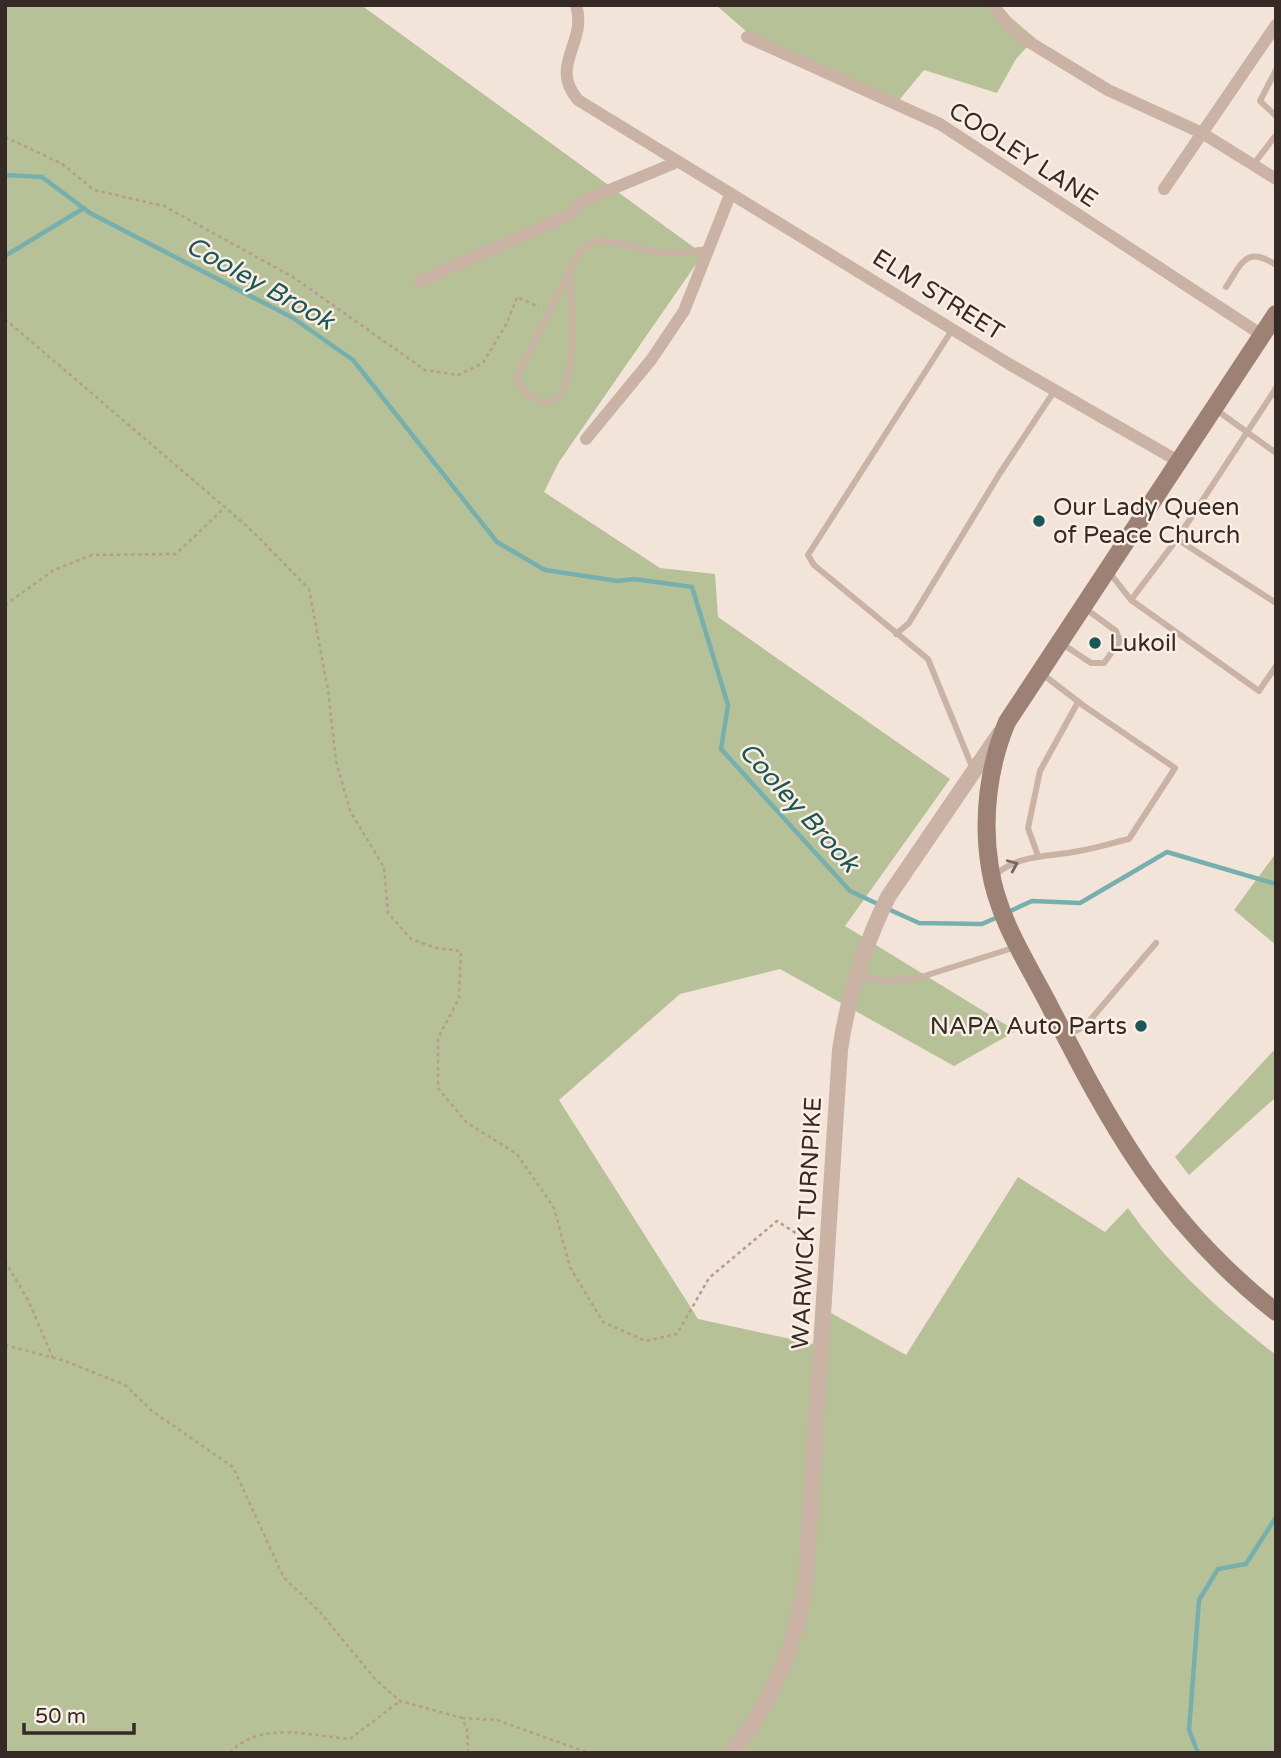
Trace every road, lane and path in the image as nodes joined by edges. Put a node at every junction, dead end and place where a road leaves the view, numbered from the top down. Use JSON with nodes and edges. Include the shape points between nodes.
{"nodes":[{"id":1,"x":576,"y":5,"type":"edge"},
{"id":2,"x":993,"y":5,"type":"edge"},
{"id":3,"x":1276,"y":25,"type":"edge"},
{"id":4,"x":747,"y":37,"type":"dead end"},
{"id":5,"x":1276,"y":70,"type":"edge"},
{"id":6,"x":1276,"y":116,"type":"edge"},
{"id":7,"x":1202,"y":133,"type":"junction"},
{"id":8,"x":1276,"y":135,"type":"edge"},
{"id":9,"x":5,"y":137,"type":"edge"},
{"id":10,"x":677,"y":162,"type":"junction"},
{"id":11,"x":1253,"y":165,"type":"junction"},
{"id":12,"x":1276,"y":178,"type":"edge"},
{"id":13,"x":1164,"y":189,"type":"dead end"},
{"id":14,"x":730,"y":195,"type":"junction"},
{"id":15,"x":708,"y":249,"type":"junction"},
{"id":16,"x":1276,"y":265,"type":"edge"},
{"id":17,"x":570,"y":274,"type":"junction"},
{"id":18,"x":420,"y":281,"type":"dead end"},
{"id":19,"x":1226,"y":286,"type":"dead end"},
{"id":20,"x":547,"y":311,"type":"junction"},
{"id":21,"x":1276,"y":314,"type":"edge"},
{"id":22,"x":5,"y":319,"type":"edge"},
{"id":23,"x":953,"y":328,"type":"junction"},
{"id":24,"x":1262,"y":335,"type":"junction"},
{"id":25,"x":1276,"y":388,"type":"edge"},
{"id":26,"x":1055,"y":390,"type":"junction"},
{"id":27,"x":1213,"y":408,"type":"junction"},
{"id":28,"x":1248,"y":433,"type":"junction"},
{"id":29,"x":586,"y":439,"type":"dead end"},
{"id":30,"x":1276,"y":453,"type":"edge"},
{"id":31,"x":1178,"y":461,"type":"junction"},
{"id":32,"x":223,"y":509,"type":"junction"},
{"id":33,"x":1177,"y":539,"type":"junction"},
{"id":34,"x":1107,"y":569,"type":"junction"},
{"id":35,"x":1131,"y":600,"type":"junction"},
{"id":36,"x":1276,"y":603,"type":"edge"},
{"id":37,"x":5,"y":605,"type":"edge"},
{"id":38,"x":1081,"y":606,"type":"junction"},
{"id":39,"x":896,"y":634,"type":"junction"},
{"id":40,"x":1059,"y":641,"type":"junction"},
{"id":41,"x":1276,"y":666,"type":"edge"},
{"id":42,"x":1040,"y":672,"type":"junction"},
{"id":43,"x":1078,"y":702,"type":"junction"},
{"id":44,"x":1007,"y":722,"type":"junction"},
{"id":45,"x":974,"y":771,"type":"junction"},
{"id":46,"x":1038,"y":856,"type":"junction"},
{"id":47,"x":992,"y":878,"type":"junction"},
{"id":48,"x":1156,"y":943,"type":"dead end"},
{"id":49,"x":1018,"y":946,"type":"junction"},
{"id":50,"x":856,"y":974,"type":"junction"},
{"id":51,"x":1065,"y":1037,"type":"junction"},
{"id":52,"x":828,"y":1258,"type":"junction"},
{"id":53,"x":5,"y":1261,"type":"edge"},
{"id":54,"x":1275,"y":1309,"type":"edge"},
{"id":55,"x":5,"y":1345,"type":"edge"},
{"id":56,"x":53,"y":1357,"type":"junction"},
{"id":57,"x":400,"y":1701,"type":"junction"},
{"id":58,"x":462,"y":1718,"type":"junction"},
{"id":59,"x":230,"y":1753,"type":"edge"},
{"id":60,"x":468,"y":1753,"type":"edge"},
{"id":61,"x":589,"y":1753,"type":"edge"},
{"id":62,"x":730,"y":1753,"type":"edge"}],
"edges":[{"from":1,"to":10,"type":"street","name":"ELM STREET","via":[[579,26],[565,69],[570,90],[578,100]]},
{"from":2,"to":7,"type":"street","via":[[1016,34],[1108,90]]},
{"from":3,"to":7,"type":"street"},
{"from":4,"to":24,"type":"street","name":"COOLEY LANE","via":[[940,124]]},
{"from":5,"to":6,"type":"lane","via":[[1260,101]]},
{"from":7,"to":11,"type":"street"},
{"from":7,"to":13,"type":"street"},
{"from":8,"to":11,"type":"lane"},
{"from":9,"to":20,"type":"path","via":[[62,164],[93,190],[164,206],[293,278],[425,370],[458,375],[483,363],[517,297]]},
{"from":10,"to":14,"type":"street","name":"ELM STREET"},
{"from":10,"to":18,"type":"street","via":[[583,201],[570,215]]},
{"from":11,"to":12,"type":"street"},
{"from":14,"to":15,"type":"street"},
{"from":14,"to":23,"type":"street","name":"ELM STREET"},
{"from":15,"to":17,"type":"lane","via":[[668,254],[602,240],[578,254]]},
{"from":15,"to":29,"type":"street","via":[[673,330]]},
{"from":16,"to":19,"type":"lane","via":[[1250,256]]},
{"from":17,"to":20,"type":"lane"},
{"from":17,"to":20,"type":"lane","via":[[573,349],[560,397],[548,402],[526,393],[516,378]]},
{"from":21,"to":24,"type":"main road"},
{"from":22,"to":32,"type":"path"},
{"from":23,"to":26,"type":"street","name":"ELM STREET"},
{"from":23,"to":39,"type":"lane","via":[[807,555]]},
{"from":24,"to":27,"type":"main road"},
{"from":25,"to":28,"type":"lane"},
{"from":26,"to":31,"type":"street","name":"ELM STREET"},
{"from":26,"to":39,"type":"lane","via":[[909,623]]},
{"from":27,"to":28,"type":"lane"},
{"from":27,"to":31,"type":"main road"},
{"from":28,"to":30,"type":"lane"},
{"from":28,"to":33,"type":"lane"},
{"from":31,"to":34,"type":"main road"},
{"from":32,"to":37,"type":"path","via":[[176,554],[92,555],[54,570]]},
{"from":32,"to":52,"type":"path","via":[[248,527],[309,589],[336,761],[350,810],[384,867],[388,914],[411,939],[461,951],[459,998],[438,1038],[438,1088],[467,1123],[516,1154],[554,1208],[570,1267],[603,1322],[646,1341],[677,1334],[709,1278],[777,1221],[802,1234]]},
{"from":33,"to":35,"type":"lane"},
{"from":33,"to":36,"type":"lane"},
{"from":34,"to":35,"type":"lane"},
{"from":34,"to":38,"type":"main road"},
{"from":35,"to":41,"type":"lane","via":[[1259,691]]},
{"from":38,"to":40,"type":"main road"},
{"from":38,"to":40,"type":"lane","via":[[1116,631],[1120,641],[1104,663],[1091,663]]},
{"from":39,"to":45,"type":"lane","via":[[928,659]]},
{"from":40,"to":42,"type":"main road"},
{"from":42,"to":43,"type":"lane"},
{"from":42,"to":44,"type":"main road"},
{"from":43,"to":46,"type":"lane","via":[[1040,771],[1028,828]]},
{"from":43,"to":46,"type":"lane","via":[[1175,768],[1129,839]]},
{"from":44,"to":45,"type":"street","name":"WARWICK TURNPIKE"},
{"from":44,"to":47,"type":"main road","via":[[987,807]]},
{"from":45,"to":50,"type":"street","name":"WARWICK TURNPIKE","via":[[888,897]]},
{"from":47,"to":46,"type":"lane","one_way":true,"via":[[1006,865]]},
{"from":47,"to":49,"type":"main road"},
{"from":48,"to":51,"type":"lane","via":[[1085,1026]]},
{"from":49,"to":50,"type":"lane","via":[[921,977],[886,982]]},
{"from":49,"to":51,"type":"main road"},
{"from":50,"to":52,"type":"street","name":"WARWICK TURNPIKE","via":[[840,1050]]},
{"from":51,"to":54,"type":"main road","via":[[1114,1128],[1174,1214],[1223,1268]]},
{"from":52,"to":62,"type":"street","name":"WARWICK TURNPIKE","via":[[802,1603],[780,1673]]},
{"from":53,"to":56,"type":"path"},
{"from":55,"to":56,"type":"path"},
{"from":56,"to":57,"type":"path","via":[[125,1385],[152,1411],[233,1467],[284,1578]]},
{"from":57,"to":58,"type":"path"},
{"from":57,"to":59,"type":"path","via":[[350,1739],[270,1732]]},
{"from":58,"to":60,"type":"path"},
{"from":58,"to":61,"type":"path","via":[[497,1720]]}]}
